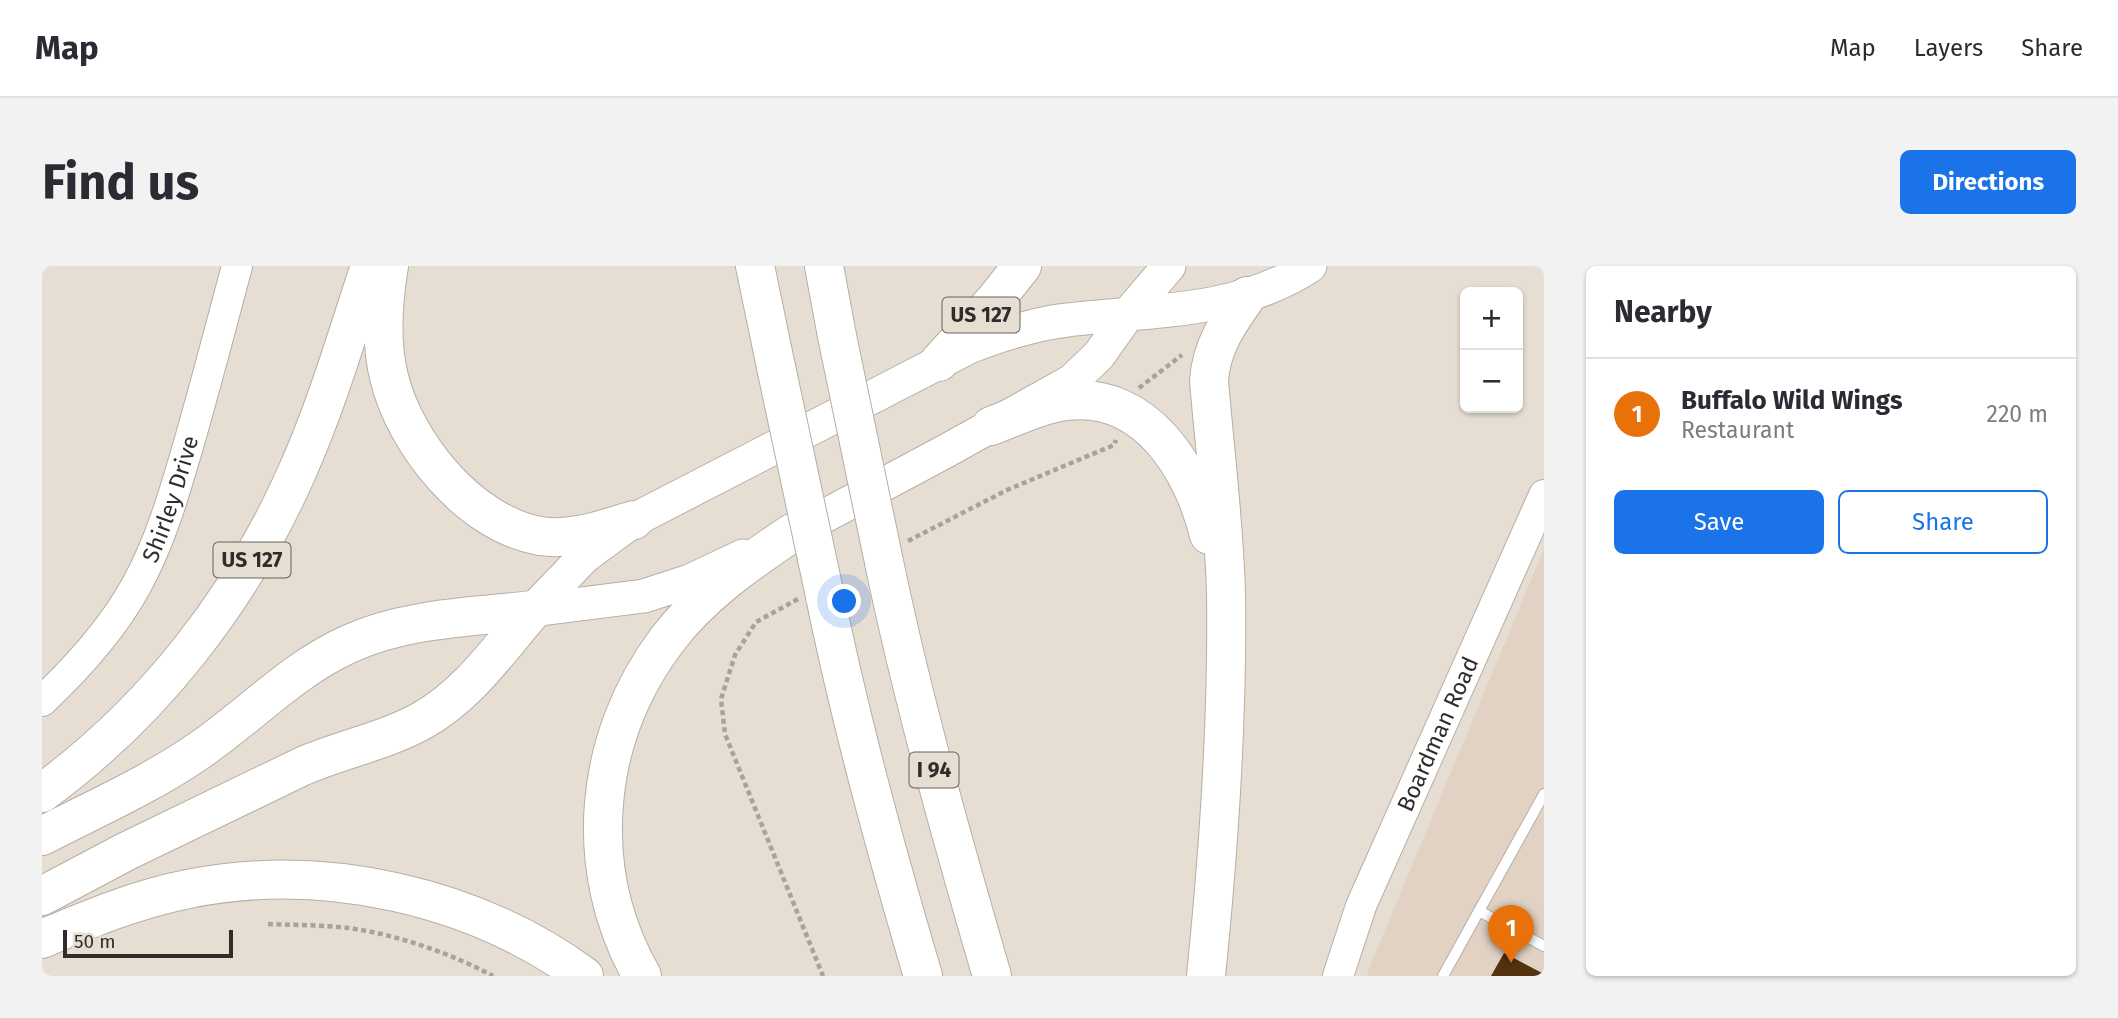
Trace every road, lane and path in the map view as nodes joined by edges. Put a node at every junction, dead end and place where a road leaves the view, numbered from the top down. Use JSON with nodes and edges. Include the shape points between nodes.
{"nodes":[{"id":1,"x":237,"y":266,"type":"edge"},
{"id":2,"x":370,"y":266,"type":"edge"},
{"id":3,"x":389,"y":266,"type":"edge"},
{"id":4,"x":755,"y":266,"type":"edge"},
{"id":5,"x":824,"y":266,"type":"edge"},
{"id":6,"x":1022,"y":266,"type":"edge"},
{"id":7,"x":1169,"y":266,"type":"edge"},
{"id":8,"x":1310,"y":266,"type":"edge"},
{"id":9,"x":1247,"y":296,"type":"junction"},
{"id":10,"x":1128,"y":314,"type":"junction"},
{"id":11,"x":1188,"y":350,"type":"dead end"},
{"id":12,"x":939,"y":362,"type":"junction"},
{"id":13,"x":1136,"y":391,"type":"dead end"},
{"id":14,"x":991,"y":426,"type":"junction"},
{"id":15,"x":1544,"y":495,"type":"edge"},
{"id":16,"x":634,"y":520,"type":"junction"},
{"id":17,"x":792,"y":533,"type":"junction"},
{"id":18,"x":533,"y":610,"type":"junction"},
{"id":19,"x":1226,"y":694,"type":"junction"},
{"id":20,"x":42,"y":701,"type":"edge"},
{"id":21,"x":42,"y":793,"type":"edge"},
{"id":22,"x":1544,"y":794,"type":"edge"},
{"id":23,"x":42,"y":836,"type":"edge"},
{"id":24,"x":42,"y":896,"type":"edge"},
{"id":25,"x":1479,"y":911,"type":"junction"},
{"id":26,"x":268,"y":924,"type":"dead end"},
{"id":27,"x":42,"y":939,"type":"edge"},
{"id":28,"x":1544,"y":946,"type":"edge"},
{"id":29,"x":493,"y":976,"type":"edge"},
{"id":30,"x":584,"y":976,"type":"edge"},
{"id":31,"x":642,"y":976,"type":"edge"},
{"id":32,"x":923,"y":976,"type":"edge"},
{"id":33,"x":992,"y":976,"type":"edge"},
{"id":34,"x":1206,"y":976,"type":"edge"},
{"id":35,"x":1338,"y":976,"type":"edge"},
{"id":36,"x":1443,"y":976,"type":"edge"}],
"edges":[{"from":1,"to":20,"type":"main road","name":"Shirley Drive","via":[[177,485],[150,559],[102,637]]},
{"from":2,"to":21,"type":"highway","number":"US 127","via":[[299,469],[248,566],[207,629],[163,684],[111,736]]},
{"from":3,"to":16,"type":"highway","via":[[384,310],[389,377],[405,420],[452,485],[503,523],[542,536],[589,534]]},
{"from":4,"to":32,"type":"highway","bridge":true,"via":[[839,664]]},
{"from":5,"to":33,"type":"highway","number":"I 94","bridge":true,"via":[[897,621]]},
{"from":6,"to":12,"type":"highway","number":"US 127"},
{"from":7,"to":10,"type":"main road"},
{"from":8,"to":9,"type":"main road"},
{"from":9,"to":10,"type":"main road","via":[[1198,307]]},
{"from":9,"to":19,"type":"highway","via":[[1214,349],[1209,381],[1224,553]]},
{"from":10,"to":12,"type":"main road","via":[[1035,326],[987,340]]},
{"from":10,"to":14,"type":"main road","via":[[1080,375]]},
{"from":11,"to":13,"type":"path"},
{"from":12,"to":16,"type":"main road","number":"US 127"},
{"from":14,"to":17,"type":"main road"},
{"from":14,"to":19,"type":"highway","via":[[1054,403],[1091,401],[1128,412],[1160,436],[1191,483],[1205,520],[1218,585]]},
{"from":15,"to":35,"type":"main road","name":"Boardman Road","via":[[1361,906]]},
{"from":16,"to":18,"type":"main road","number":"US 127","via":[[584,557]]},
{"from":17,"to":18,"type":"main road","via":[[658,592]]},
{"from":17,"to":31,"type":"highway","via":[[715,590],[668,639],[631,699],[614,742],[603,802],[604,863],[614,908]]},
{"from":18,"to":23,"type":"highway","via":[[399,628],[349,644],[295,675],[178,765]]},
{"from":18,"to":24,"type":"highway","number":"US 127","via":[[459,695],[422,720],[303,766]]},
{"from":19,"to":34,"type":"highway","via":[[1222,800]]},
{"from":22,"to":25,"type":"lane"},
{"from":25,"to":28,"type":"lane"},
{"from":25,"to":36,"type":"lane"},
{"from":26,"to":29,"type":"path","via":[[350,929],[407,942]]},
{"from":27,"to":30,"type":"highway","via":[[120,907],[190,888],[239,882],[323,882],[376,888],[463,911],[532,943]]}]}
